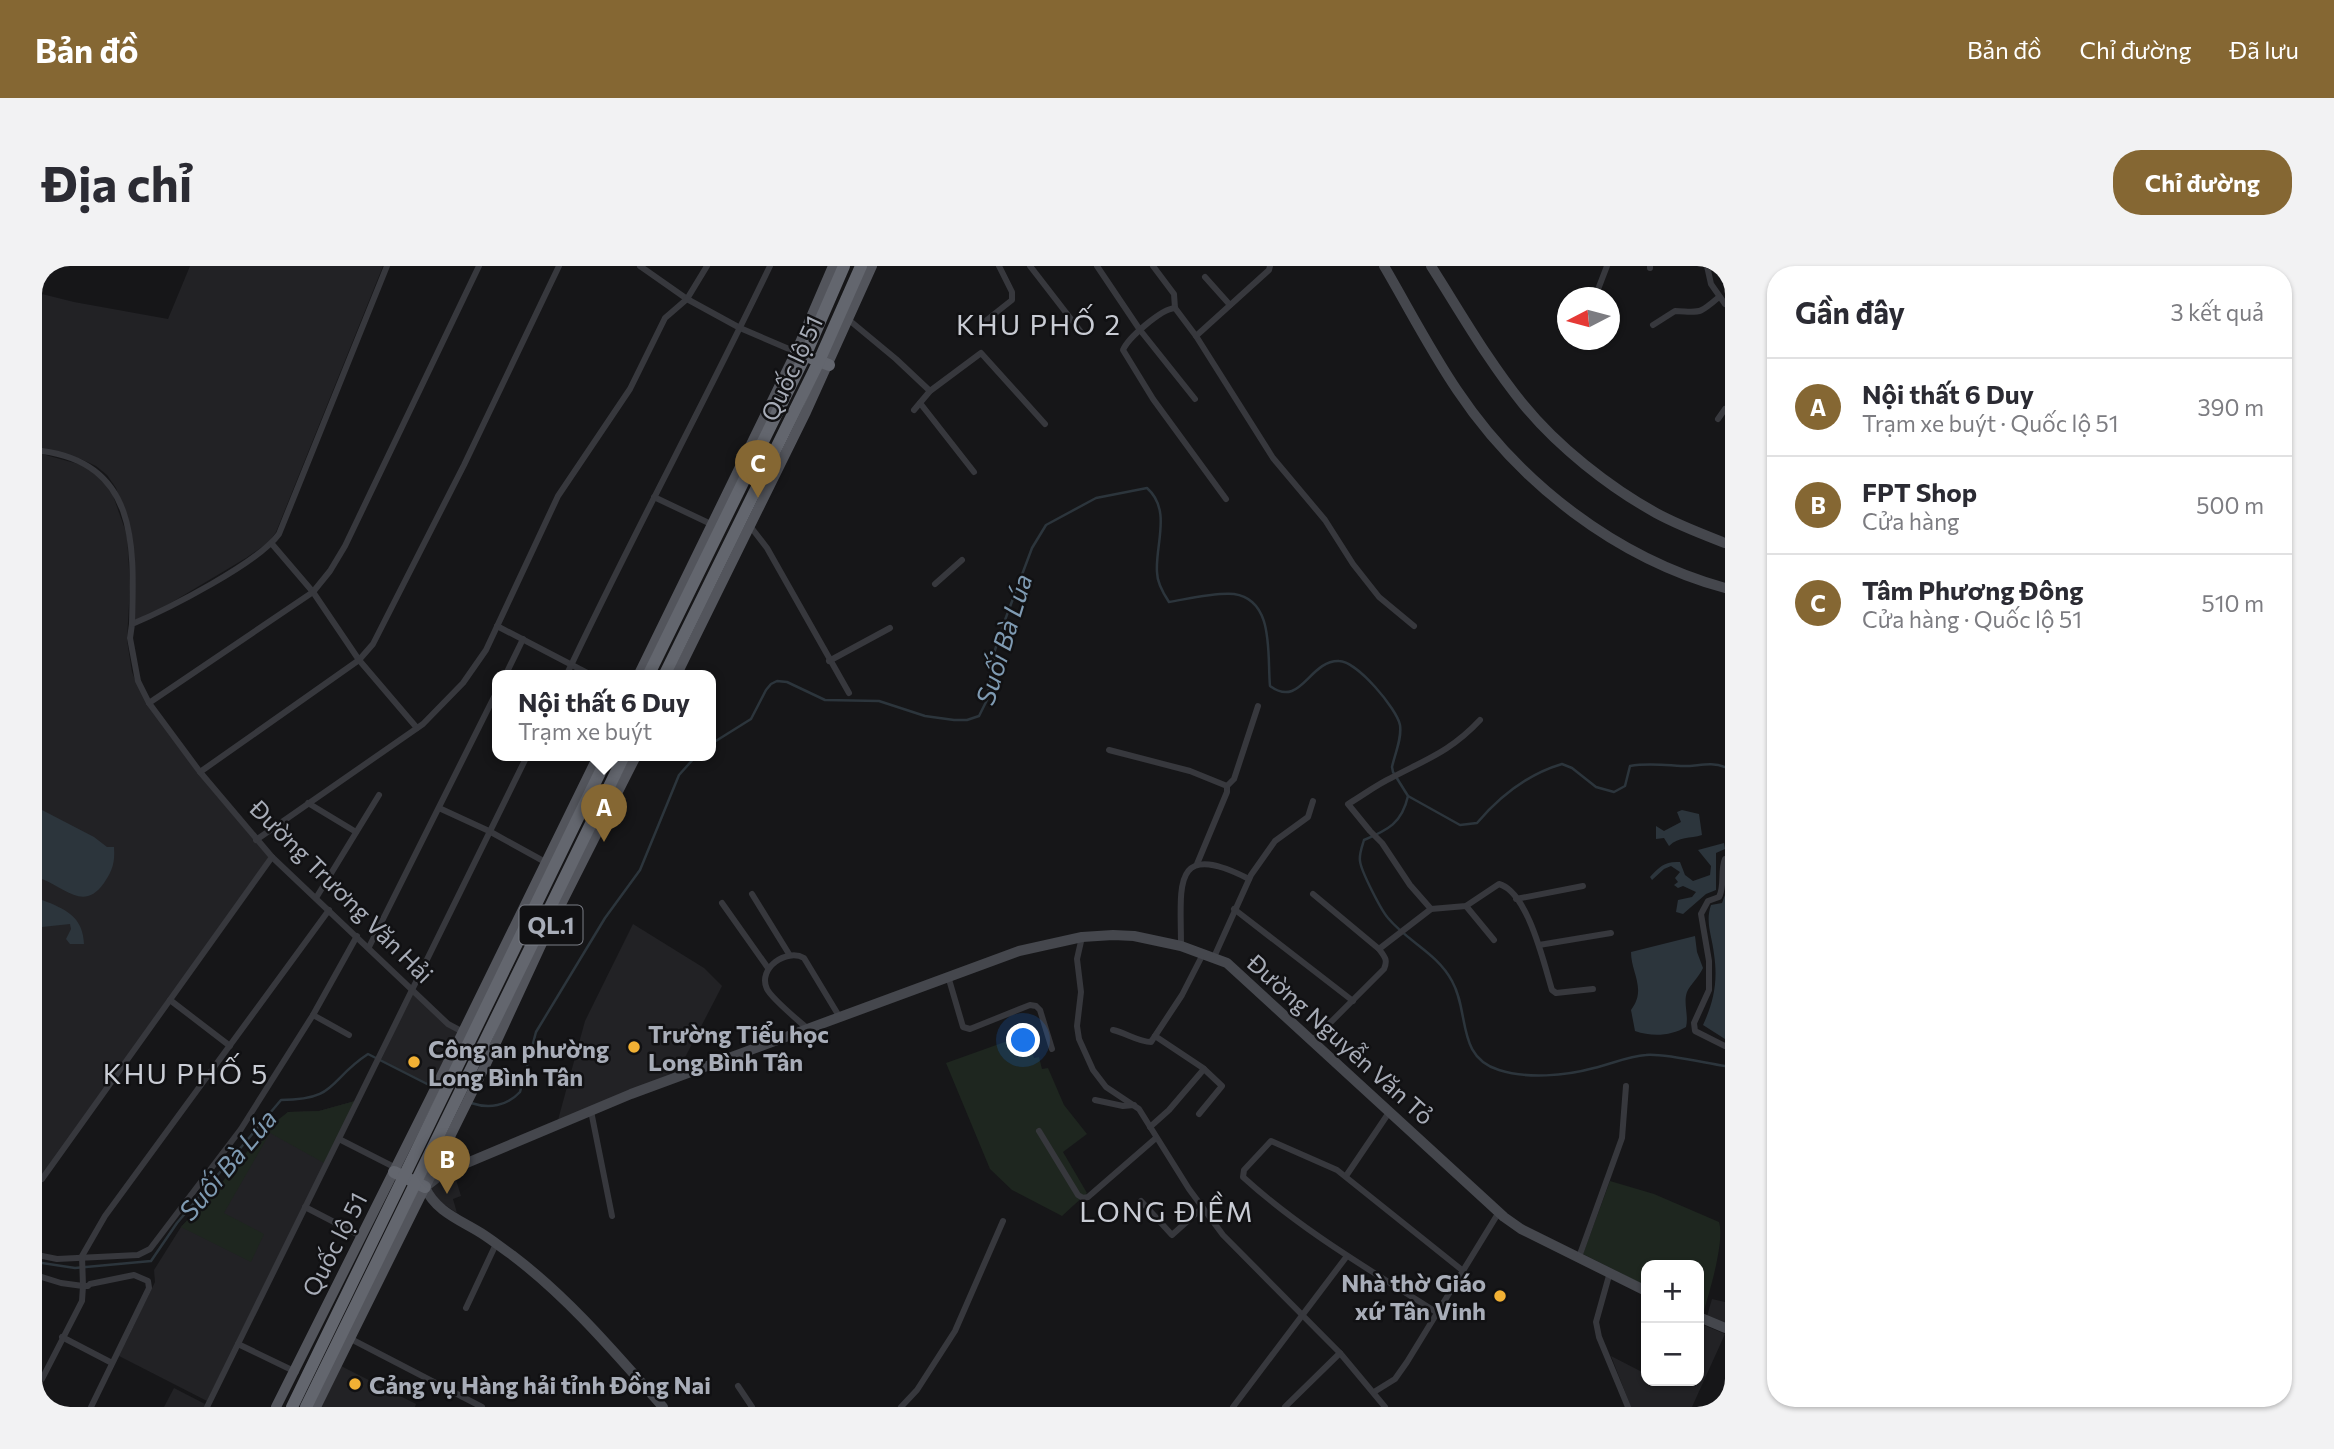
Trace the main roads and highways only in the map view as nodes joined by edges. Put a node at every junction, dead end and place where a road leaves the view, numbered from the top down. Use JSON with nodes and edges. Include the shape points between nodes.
{"nodes":[{"id":1,"x":833,"y":266,"type":"edge"},
{"id":2,"x":844,"y":266,"type":"edge"},
{"id":3,"x":861,"y":266,"type":"edge"},
{"id":4,"x":872,"y":266,"type":"edge"},
{"id":5,"x":801,"y":354,"type":"junction"},
{"id":6,"x":824,"y":363,"type":"junction"},
{"id":7,"x":745,"y":523,"type":"junction"},
{"id":8,"x":716,"y":526,"type":"junction"},
{"id":9,"x":641,"y":670,"type":"edge"},
{"id":10,"x":651,"y":670,"type":"edge"},
{"id":11,"x":667,"y":670,"type":"edge"},
{"id":12,"x":679,"y":670,"type":"edge"},
{"id":13,"x":596,"y":761,"type":"edge"},
{"id":14,"x":605,"y":761,"type":"edge"},
{"id":15,"x":625,"y":763,"type":"edge"},
{"id":16,"x":550,"y":865,"type":"junction"},
{"id":17,"x":467,"y":1034,"type":"junction"},
{"id":18,"x":489,"y":1044,"type":"junction"},
{"id":19,"x":455,"y":1089,"type":"junction"},
{"id":20,"x":446,"y":1107,"type":"junction"},
{"id":21,"x":407,"y":1177,"type":"junction"},
{"id":22,"x":276,"y":1407,"type":"edge"},
{"id":23,"x":292,"y":1407,"type":"edge"},
{"id":24,"x":306,"y":1407,"type":"edge"},
{"id":25,"x":316,"y":1407,"type":"edge"}],
"edges":[{"from":1,"to":5,"type":"main road","name":"Quốc lộ 51"},
{"from":2,"to":5,"type":"highway","name":"Quốc lộ 51"},
{"from":3,"to":6,"type":"highway","name":"Quốc lộ 51"},
{"from":4,"to":6,"type":"main road","name":"Quốc lộ 51"},
{"from":5,"to":6,"type":"highway"},
{"from":5,"to":8,"type":"highway","name":"Quốc lộ 51"},
{"from":6,"to":7,"type":"highway","name":"Quốc lộ 51"},
{"from":7,"to":11,"type":"highway","name":"Quốc lộ 51"},
{"from":7,"to":12,"type":"main road","name":"Quốc lộ 51"},
{"from":8,"to":9,"type":"main road","name":"Quốc lộ 51"},
{"from":8,"to":10,"type":"highway","name":"Quốc lộ 51"},
{"from":13,"to":16,"type":"main road","number":"QL.1"},
{"from":14,"to":16,"type":"highway","number":"QL.1"},
{"from":15,"to":18,"type":"highway","number":"QL.1"},
{"from":16,"to":17,"type":"highway","number":"QL.1"},
{"from":17,"to":18,"type":"highway"},
{"from":17,"to":19,"type":"highway","number":"QL.1"},
{"from":18,"to":19,"type":"highway","number":"QL.1"},
{"from":19,"to":20,"type":"highway","number":"QL.1"},
{"from":19,"to":20,"type":"main road","number":"QL.1"},
{"from":20,"to":21,"type":"highway","name":"Quốc lộ 51","number":"QL.1"},
{"from":20,"to":21,"type":"main road","name":"Quốc lộ 51","number":"QL.1"},
{"from":21,"to":22,"type":"main road","name":"Quốc lộ 51","number":"QL.1","via":[[361,1236]]},
{"from":21,"to":23,"type":"highway","name":"Quốc lộ 51","number":"QL.1"},
{"from":21,"to":24,"type":"highway","name":"Quốc lộ 51","number":"QL.1"},
{"from":21,"to":25,"type":"main road","name":"Quốc lộ 51","number":"QL.1","via":[[349,1338]]}]}
